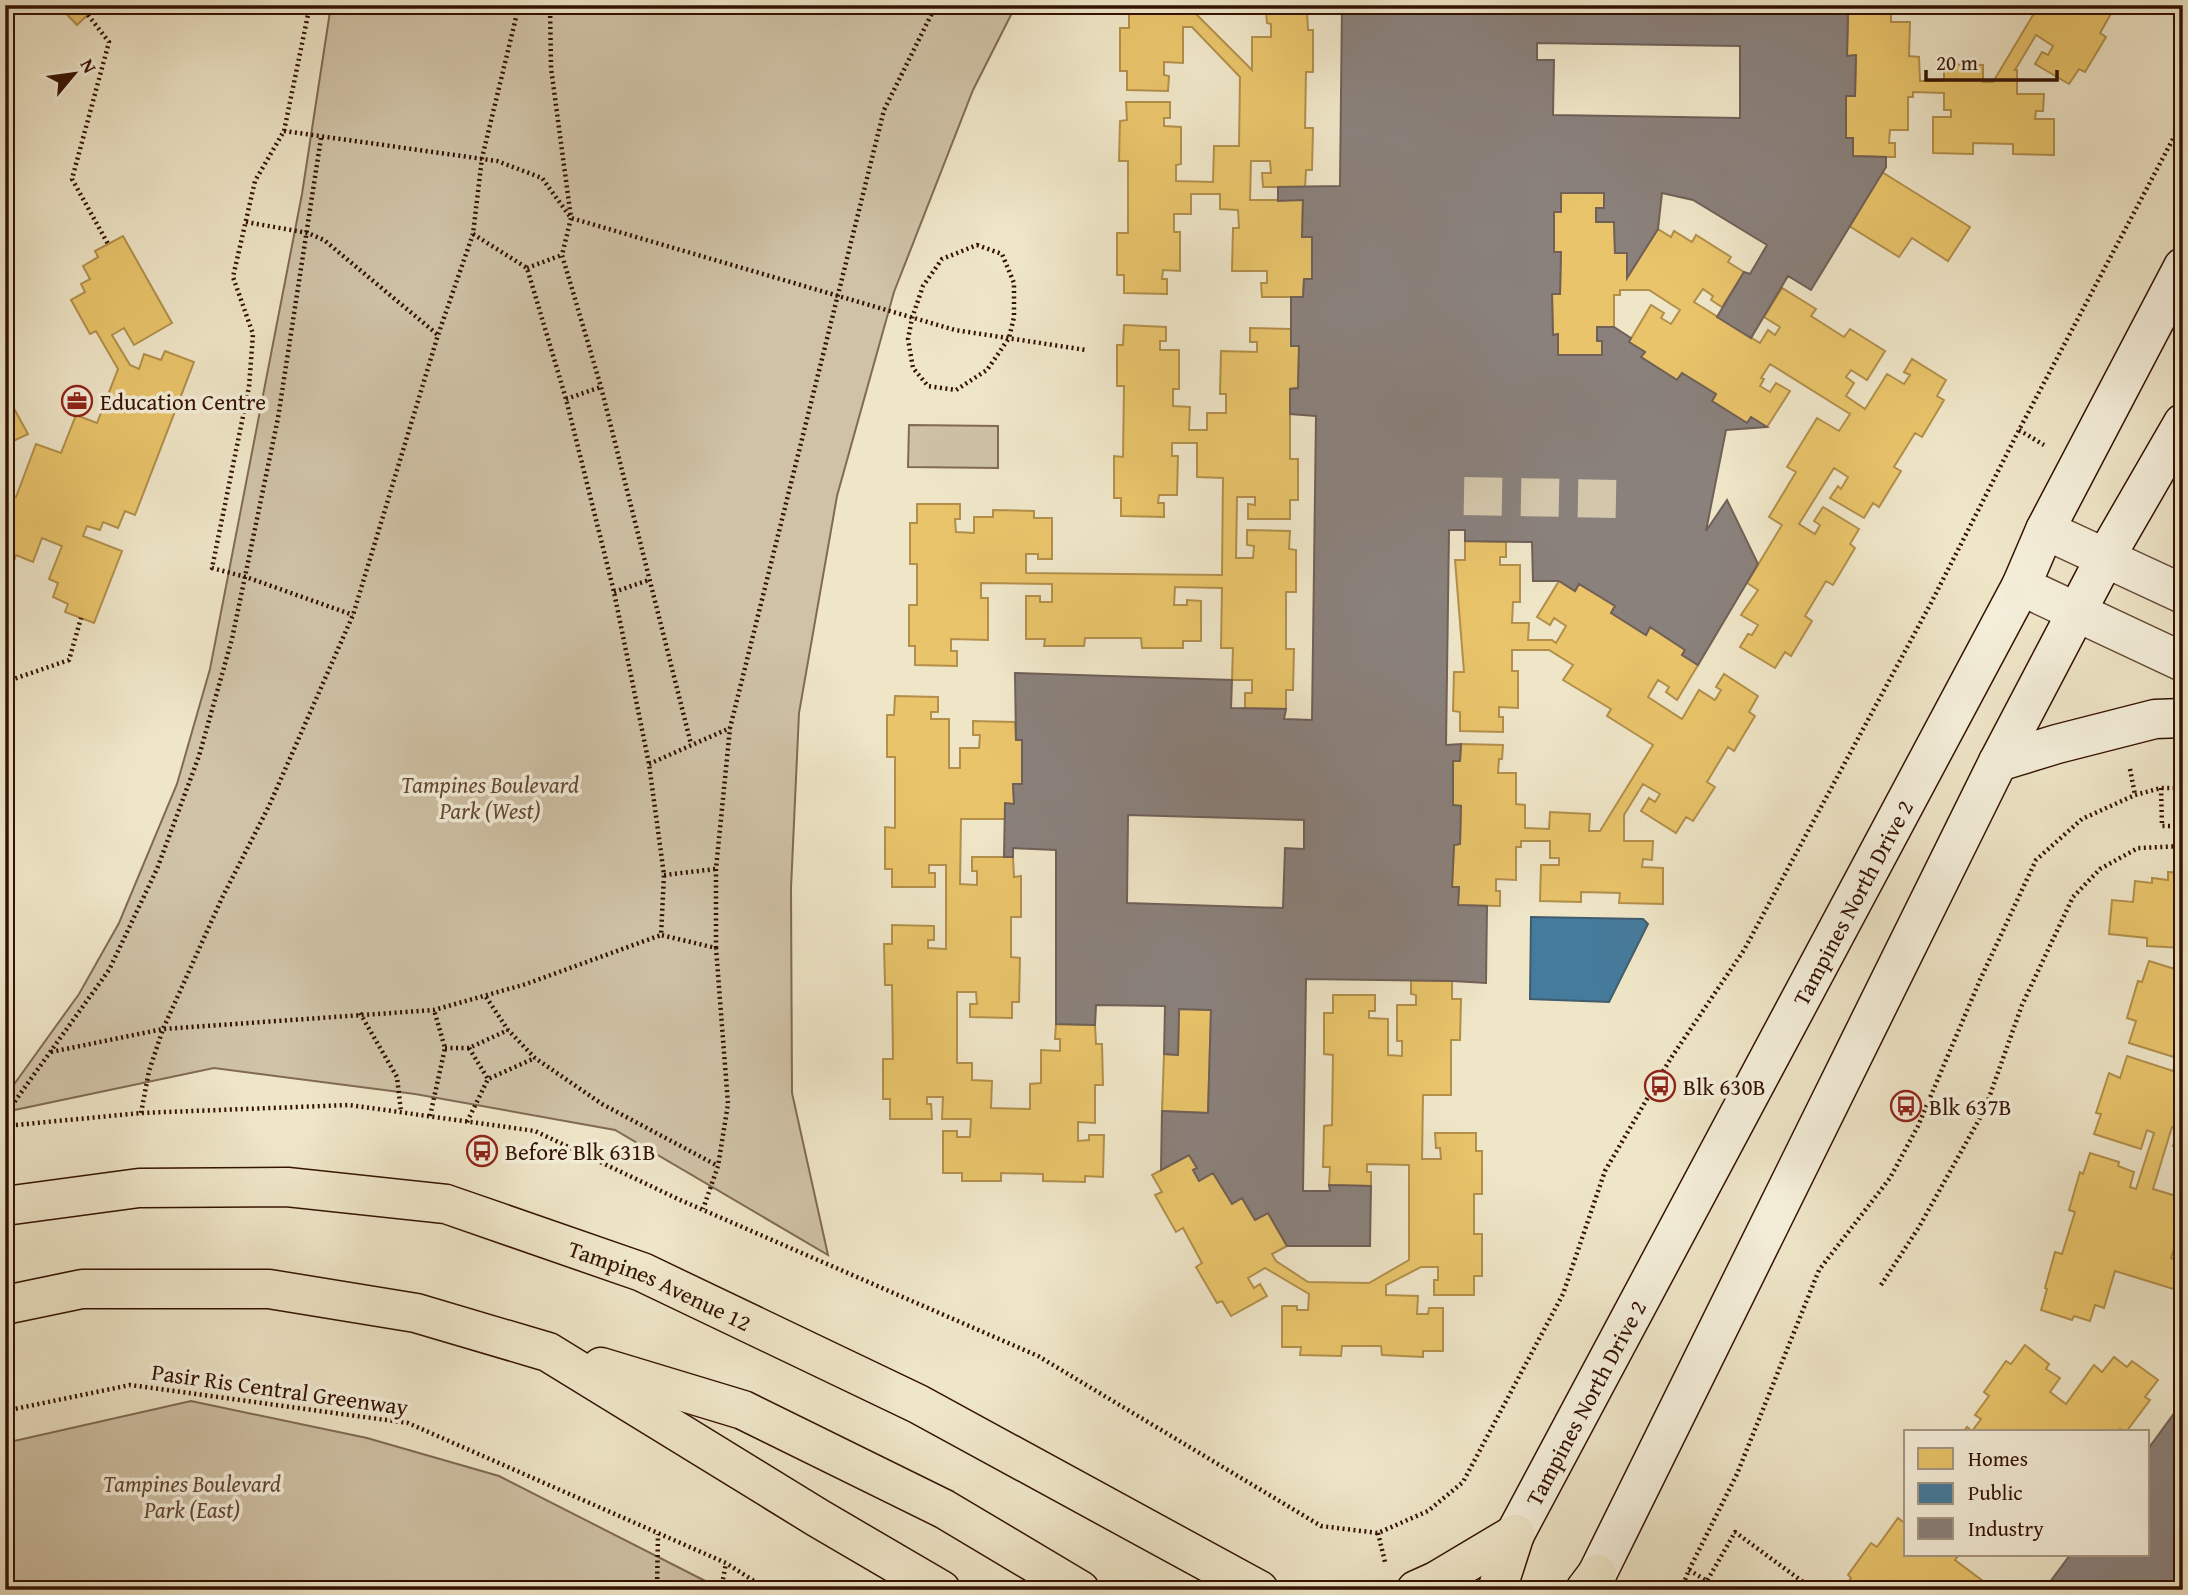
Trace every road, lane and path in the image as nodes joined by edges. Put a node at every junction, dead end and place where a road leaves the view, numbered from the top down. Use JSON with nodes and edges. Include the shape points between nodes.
{"nodes":[{"id":1,"x":310,"y":5,"type":"edge"},
{"id":2,"x":519,"y":5,"type":"edge"},
{"id":3,"x":550,"y":5,"type":"edge"},
{"id":4,"x":936,"y":5,"type":"edge"},
{"id":5,"x":88,"y":15,"type":"dead end"},
{"id":6,"x":2183,"y":120,"type":"edge"},
{"id":7,"x":284,"y":131,"type":"junction"},
{"id":8,"x":321,"y":138,"type":"junction"},
{"id":9,"x":482,"y":158,"type":"junction"},
{"id":10,"x":572,"y":218,"type":"junction"},
{"id":11,"x":246,"y":222,"type":"junction"},
{"id":12,"x":308,"y":233,"type":"junction"},
{"id":13,"x":472,"y":234,"type":"junction"},
{"id":14,"x":108,"y":244,"type":"dead end"},
{"id":15,"x":562,"y":255,"type":"junction"},
{"id":16,"x":2183,"y":267,"type":"edge"},
{"id":17,"x":527,"y":268,"type":"junction"},
{"id":18,"x":836,"y":297,"type":"junction"},
{"id":19,"x":912,"y":318,"type":"junction"},
{"id":20,"x":438,"y":335,"type":"junction"},
{"id":21,"x":1009,"y":338,"type":"junction"},
{"id":22,"x":1086,"y":350,"type":"dead end"},
{"id":23,"x":600,"y":387,"type":"junction"},
{"id":24,"x":566,"y":399,"type":"junction"},
{"id":25,"x":2183,"y":423,"type":"edge"},
{"id":26,"x":2045,"y":530,"type":"junction"},
{"id":27,"x":2105,"y":558,"type":"junction"},
{"id":28,"x":246,"y":577,"type":"junction"},
{"id":29,"x":649,"y":580,"type":"junction"},
{"id":30,"x":2021,"y":586,"type":"junction"},
{"id":31,"x":614,"y":592,"type":"junction"},
{"id":32,"x":2183,"y":594,"type":"edge"},
{"id":33,"x":2076,"y":612,"type":"junction"},
{"id":34,"x":353,"y":615,"type":"junction"},
{"id":35,"x":81,"y":618,"type":"dead end"},
{"id":36,"x":2183,"y":662,"type":"edge"},
{"id":37,"x":5,"y":682,"type":"edge"},
{"id":38,"x":2183,"y":718,"type":"edge"},
{"id":39,"x":730,"y":728,"type":"junction"},
{"id":40,"x":691,"y":744,"type":"junction"},
{"id":41,"x":1998,"y":762,"type":"junction"},
{"id":42,"x":649,"y":764,"type":"junction"},
{"id":43,"x":2161,"y":788,"type":"junction"},
{"id":44,"x":2183,"y":788,"type":"edge"},
{"id":45,"x":2183,"y":826,"type":"edge"},
{"id":46,"x":2183,"y":846,"type":"edge"},
{"id":47,"x":716,"y":869,"type":"junction"},
{"id":48,"x":664,"y":875,"type":"junction"},
{"id":49,"x":661,"y":935,"type":"junction"},
{"id":50,"x":716,"y":948,"type":"junction"},
{"id":51,"x":486,"y":997,"type":"junction"},
{"id":52,"x":434,"y":1010,"type":"junction"},
{"id":53,"x":360,"y":1013,"type":"junction"},
{"id":54,"x":163,"y":1029,"type":"junction"},
{"id":55,"x":509,"y":1030,"type":"junction"},
{"id":56,"x":445,"y":1048,"type":"junction"},
{"id":57,"x":469,"y":1048,"type":"junction"},
{"id":58,"x":51,"y":1052,"type":"junction"},
{"id":59,"x":535,"y":1058,"type":"junction"},
{"id":60,"x":488,"y":1079,"type":"junction"},
{"id":61,"x":401,"y":1112,"type":"junction"},
{"id":62,"x":141,"y":1114,"type":"junction"},
{"id":63,"x":5,"y":1115,"type":"edge"},
{"id":64,"x":430,"y":1116,"type":"junction"},
{"id":65,"x":467,"y":1122,"type":"junction"},
{"id":66,"x":5,"y":1126,"type":"edge"},
{"id":67,"x":718,"y":1166,"type":"junction"},
{"id":68,"x":5,"y":1206,"type":"edge"},
{"id":69,"x":703,"y":1209,"type":"junction"},
{"id":70,"x":1881,"y":1285,"type":"dead end"},
{"id":71,"x":5,"y":1305,"type":"edge"},
{"id":72,"x":548,"y":1352,"type":"junction"},
{"id":73,"x":5,"y":1411,"type":"edge"},
{"id":74,"x":658,"y":1534,"type":"junction"},
{"id":75,"x":1515,"y":1534,"type":"junction"},
{"id":76,"x":726,"y":1563,"type":"junction"},
{"id":77,"x":1689,"y":1570,"type":"junction"},
{"id":78,"x":1593,"y":1585,"type":"edge"},
{"id":79,"x":657,"y":1590,"type":"edge"},
{"id":80,"x":721,"y":1590,"type":"edge"},
{"id":81,"x":768,"y":1590,"type":"edge"},
{"id":82,"x":941,"y":1590,"type":"edge"},
{"id":83,"x":1080,"y":1590,"type":"edge"},
{"id":84,"x":1259,"y":1590,"type":"edge"},
{"id":85,"x":1416,"y":1590,"type":"edge"},
{"id":86,"x":1497,"y":1590,"type":"edge"},
{"id":87,"x":1681,"y":1590,"type":"edge"},
{"id":88,"x":1814,"y":1590,"type":"edge"}],
"edges":[{"from":1,"to":7,"type":"path"},
{"from":2,"to":9,"type":"path"},
{"from":3,"to":10,"type":"path","via":[[551,68]]},
{"from":4,"to":18,"type":"path","via":[[884,110]]},
{"from":5,"to":14,"type":"path","via":[[110,42],[72,179]]},
{"from":6,"to":69,"type":"path","via":[[1744,950],[1671,1058],[1605,1171],[1563,1294],[1463,1482],[1428,1511],[1378,1533],[1321,1526],[1038,1356]]},
{"from":7,"to":8,"type":"path"},
{"from":7,"to":11,"type":"path","via":[[255,181]]},
{"from":8,"to":9,"type":"path"},
{"from":8,"to":12,"type":"path"},
{"from":9,"to":10,"type":"path","via":[[542,177]]},
{"from":9,"to":13,"type":"path"},
{"from":10,"to":15,"type":"path"},
{"from":10,"to":18,"type":"path"},
{"from":11,"to":12,"type":"path"},
{"from":11,"to":28,"type":"path","via":[[233,276],[253,334],[249,387],[212,568]]},
{"from":12,"to":20,"type":"path","via":[[324,240]]},
{"from":12,"to":28,"type":"path"},
{"from":13,"to":17,"type":"path"},
{"from":13,"to":20,"type":"path"},
{"from":15,"to":17,"type":"path"},
{"from":15,"to":23,"type":"path"},
{"from":16,"to":26,"type":"street","name":"Tampines North Drive 2"},
{"from":17,"to":24,"type":"path"},
{"from":18,"to":19,"type":"path"},
{"from":18,"to":39,"type":"path"},
{"from":19,"to":21,"type":"path"},
{"from":19,"to":21,"type":"path","via":[[908,339],[914,368],[928,386],[956,390],[987,370]]},
{"from":19,"to":21,"type":"path","via":[[923,286],[942,259],[977,246],[1002,254],[1014,283]]},
{"from":20,"to":34,"type":"path"},
{"from":21,"to":22,"type":"path"},
{"from":23,"to":24,"type":"path"},
{"from":23,"to":29,"type":"path"},
{"from":24,"to":31,"type":"path"},
{"from":25,"to":27,"type":"street"},
{"from":26,"to":27,"type":"street"},
{"from":26,"to":30,"type":"street","name":"Tampines North Drive 2"},
{"from":27,"to":32,"type":"street"},
{"from":27,"to":33,"type":"street"},
{"from":28,"to":34,"type":"path"},
{"from":28,"to":58,"type":"path","via":[[199,756],[158,869],[109,970]]},
{"from":29,"to":31,"type":"path"},
{"from":29,"to":40,"type":"path"},
{"from":30,"to":33,"type":"street"},
{"from":30,"to":75,"type":"street","name":"Tampines North Drive 2"},
{"from":31,"to":42,"type":"path"},
{"from":33,"to":36,"type":"street"},
{"from":33,"to":41,"type":"street"},
{"from":34,"to":54,"type":"path"},
{"from":35,"to":37,"type":"path","via":[[69,660]]},
{"from":38,"to":41,"type":"street","via":[[2155,719]]},
{"from":39,"to":40,"type":"path"},
{"from":39,"to":47,"type":"path"},
{"from":40,"to":42,"type":"path"},
{"from":41,"to":78,"type":"street"},
{"from":42,"to":48,"type":"path"},
{"from":43,"to":44,"type":"path"},
{"from":43,"to":45,"type":"path","via":[[2162,826]]},
{"from":43,"to":77,"type":"path","via":[[2082,819],[2036,860],[1890,1178],[1819,1270],[1737,1474]]},
{"from":46,"to":70,"type":"path","via":[[2138,848],[2100,869],[2073,897],[2022,1005],[1984,1110]]},
{"from":47,"to":48,"type":"path"},
{"from":47,"to":50,"type":"path"},
{"from":48,"to":49,"type":"path"},
{"from":49,"to":50,"type":"path"},
{"from":49,"to":51,"type":"path"},
{"from":50,"to":67,"type":"path","via":[[728,1104]]},
{"from":51,"to":52,"type":"path"},
{"from":51,"to":55,"type":"path"},
{"from":52,"to":53,"type":"path"},
{"from":52,"to":56,"type":"path"},
{"from":53,"to":54,"type":"path"},
{"from":53,"to":61,"type":"path","via":[[397,1077]]},
{"from":54,"to":58,"type":"path"},
{"from":54,"to":62,"type":"path"},
{"from":55,"to":57,"type":"path"},
{"from":55,"to":59,"type":"path"},
{"from":56,"to":57,"type":"path"},
{"from":56,"to":64,"type":"path"},
{"from":57,"to":60,"type":"path"},
{"from":58,"to":63,"type":"path"},
{"from":59,"to":60,"type":"path"},
{"from":59,"to":67,"type":"path","via":[[602,1104]]},
{"from":60,"to":65,"type":"path"},
{"from":61,"to":62,"type":"path","via":[[349,1105]]},
{"from":61,"to":64,"type":"path"},
{"from":62,"to":66,"type":"path"},
{"from":64,"to":65,"type":"path"},
{"from":65,"to":69,"type":"path","via":[[535,1131]]},
{"from":67,"to":69,"type":"path"},
{"from":68,"to":84,"type":"main road","name":"Tampines Avenue 12","via":[[139,1188],[287,1187],[446,1204],[642,1272],[918,1404]]},
{"from":71,"to":72,"type":"main road","via":[[82,1289],[269,1289],[416,1312]]},
{"from":72,"to":82,"type":"main road"},
{"from":72,"to":83,"type":"main road","via":[[743,1410],[944,1509]]},
{"from":73,"to":74,"type":"path","name":"Pasir Ris Central Greenway","via":[[130,1385],[408,1423]]},
{"from":74,"to":76,"type":"path","name":"Pasir Ris Central Greenway"},
{"from":74,"to":79,"type":"path"},
{"from":75,"to":85,"type":"main road"},
{"from":75,"to":86,"type":"main road"},
{"from":76,"to":80,"type":"path"},
{"from":76,"to":81,"type":"path","name":"Pasir Ris Central Greenway"},
{"from":77,"to":87,"type":"path"},
{"from":77,"to":88,"type":"path","via":[[1707,1581],[1735,1532]]}]}
